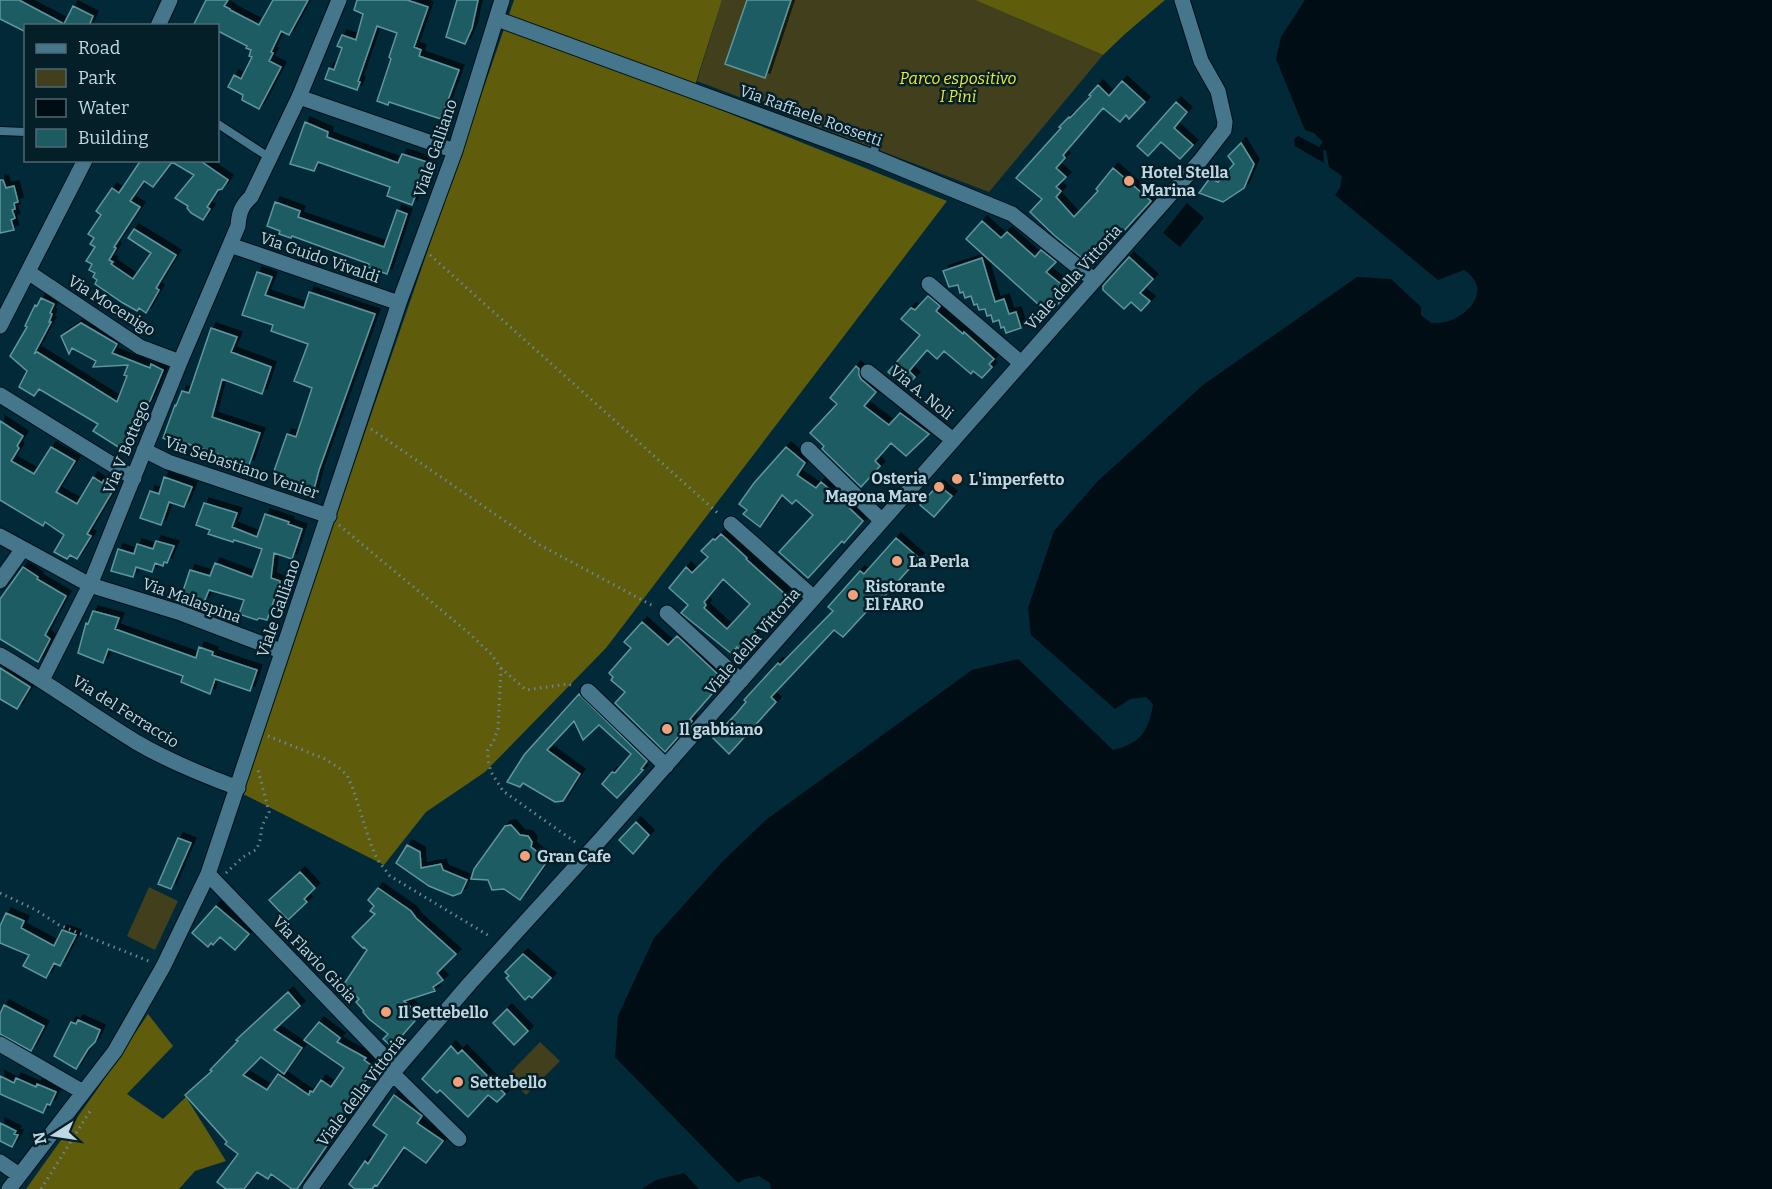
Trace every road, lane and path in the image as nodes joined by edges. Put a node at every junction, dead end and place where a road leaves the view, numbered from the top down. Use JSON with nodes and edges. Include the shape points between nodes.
{"nodes":[{"id":1,"x":170,"y":0,"type":"edge"},
{"id":2,"x":339,"y":0,"type":"edge"},
{"id":3,"x":502,"y":0,"type":"edge"},
{"id":4,"x":1182,"y":0,"type":"edge"},
{"id":5,"x":497,"y":19,"type":"junction"},
{"id":6,"x":159,"y":24,"type":"edge"},
{"id":7,"x":299,"y":97,"type":"junction"},
{"id":8,"x":219,"y":125,"type":"edge"},
{"id":9,"x":0,"y":131,"type":"edge"},
{"id":10,"x":24,"y":132,"type":"edge"},
{"id":11,"x":455,"y":151,"type":"junction"},
{"id":12,"x":270,"y":158,"type":"junction"},
{"id":13,"x":84,"y":162,"type":"edge"},
{"id":14,"x":230,"y":245,"type":"junction"},
{"id":15,"x":420,"y":246,"type":"junction"},
{"id":16,"x":28,"y":272,"type":"junction"},
{"id":17,"x":1094,"y":280,"type":"junction"},
{"id":18,"x":929,"y":284,"type":"dead end"},
{"id":19,"x":399,"y":303,"type":"junction"},
{"id":20,"x":0,"y":326,"type":"edge"},
{"id":21,"x":180,"y":362,"type":"junction"},
{"id":22,"x":1021,"y":363,"type":"junction"},
{"id":23,"x":868,"y":372,"type":"dead end"},
{"id":24,"x":0,"y":395,"type":"edge"},
{"id":25,"x":360,"y":421,"type":"junction"},
{"id":26,"x":953,"y":440,"type":"junction"},
{"id":27,"x":808,"y":449,"type":"dead end"},
{"id":28,"x":144,"y":450,"type":"junction"},
{"id":29,"x":134,"y":478,"type":"junction"},
{"id":30,"x":329,"y":516,"type":"junction"},
{"id":31,"x":882,"y":521,"type":"junction"},
{"id":32,"x":730,"y":524,"type":"joint"},
{"id":33,"x":0,"y":536,"type":"edge"},
{"id":34,"x":22,"y":550,"type":"junction"},
{"id":35,"x":0,"y":581,"type":"edge"},
{"id":36,"x":90,"y":585,"type":"junction"},
{"id":37,"x":814,"y":598,"type":"junction"},
{"id":38,"x":667,"y":613,"type":"joint"},
{"id":39,"x":281,"y":651,"type":"junction"},
{"id":40,"x":0,"y":655,"type":"edge"},
{"id":41,"x":501,"y":668,"type":"junction"},
{"id":42,"x":42,"y":680,"type":"junction"},
{"id":43,"x":741,"y":681,"type":"junction"},
{"id":44,"x":588,"y":691,"type":"joint"},
{"id":45,"x":268,"y":736,"type":"dead end"},
{"id":46,"x":666,"y":766,"type":"junction"},
{"id":47,"x":238,"y":788,"type":"junction"},
{"id":48,"x":262,"y":826,"type":"dead end"},
{"id":49,"x":589,"y":852,"type":"junction"},
{"id":50,"x":212,"y":879,"type":"junction"},
{"id":51,"x":0,"y":893,"type":"edge"},
{"id":52,"x":505,"y":946,"type":"junction"},
{"id":53,"x":162,"y":967,"type":"junction"},
{"id":54,"x":0,"y":1044,"type":"edge"},
{"id":55,"x":395,"y":1071,"type":"junction"},
{"id":56,"x":83,"y":1092,"type":"junction"},
{"id":57,"x":459,"y":1139,"type":"dead end"},
{"id":58,"x":0,"y":1162,"type":"edge"},
{"id":59,"x":19,"y":1175,"type":"junction"},
{"id":60,"x":9,"y":1189,"type":"edge"},
{"id":61,"x":310,"y":1189,"type":"edge"}],
"edges":[{"from":1,"to":6,"type":"street"},
{"from":2,"to":7,"type":"street","name":"Via V Bottego"},
{"from":3,"to":5,"type":"street","name":"Viale Galliano"},
{"from":4,"to":17,"type":"street","name":"Viale della Vittoria","via":[[1201,61],[1218,91],[1224,130]]},
{"from":5,"to":11,"type":"street","name":"Viale Galliano"},
{"from":5,"to":17,"type":"street","name":"Via Raffaele Rossetti","via":[[875,150],[1012,214]]},
{"from":7,"to":11,"type":"street"},
{"from":7,"to":12,"type":"street","name":"Via V Bottego"},
{"from":8,"to":12,"type":"lane"},
{"from":9,"to":10,"type":"lane"},
{"from":11,"to":15,"type":"street","name":"Viale Galliano"},
{"from":12,"to":14,"type":"street","name":"Via V Bottego","via":[[251,197],[243,204]]},
{"from":13,"to":16,"type":"street"},
{"from":14,"to":19,"type":"street","name":"Via Guido Vivaldi"},
{"from":14,"to":21,"type":"street","name":"Via V Bottego"},
{"from":15,"to":19,"type":"street","name":"Viale Galliano"},
{"from":15,"to":32,"type":"path"},
{"from":16,"to":20,"type":"street"},
{"from":16,"to":21,"type":"street","name":"Via Mocenigo","via":[[140,347]]},
{"from":17,"to":22,"type":"street","name":"Viale della Vittoria"},
{"from":18,"to":22,"type":"street"},
{"from":19,"to":25,"type":"street","name":"Viale Galliano"},
{"from":21,"to":28,"type":"street","name":"Via V Bottego"},
{"from":22,"to":26,"type":"street","name":"Viale della Vittoria"},
{"from":23,"to":26,"type":"street","name":"Via A. Noli"},
{"from":24,"to":29,"type":"street"},
{"from":25,"to":30,"type":"street","name":"Viale Galliano"},
{"from":25,"to":38,"type":"path","via":[[540,545]]},
{"from":26,"to":31,"type":"street","name":"Viale della Vittoria"},
{"from":27,"to":31,"type":"street"},
{"from":28,"to":29,"type":"street","name":"Via V Bottego"},
{"from":28,"to":30,"type":"street","name":"Via Sebastiano Venier","via":[[168,462]]},
{"from":29,"to":36,"type":"street","name":"Via V Bottego"},
{"from":30,"to":39,"type":"street","name":"Viale Galliano"},
{"from":30,"to":41,"type":"path","via":[[470,634]]},
{"from":31,"to":37,"type":"street","name":"Viale della Vittoria"},
{"from":32,"to":37,"type":"street"},
{"from":33,"to":34,"type":"street","name":"Via Malaspina"},
{"from":34,"to":35,"type":"street"},
{"from":34,"to":36,"type":"street","name":"Via Malaspina"},
{"from":36,"to":39,"type":"street","name":"Via Malaspina","via":[[178,612]]},
{"from":36,"to":42,"type":"street","name":"Via V Bottego"},
{"from":37,"to":43,"type":"street","name":"Viale della Vittoria"},
{"from":38,"to":43,"type":"street"},
{"from":39,"to":47,"type":"street","name":"Viale Galliano"},
{"from":40,"to":42,"type":"street","name":"Via del Ferraccio"},
{"from":41,"to":44,"type":"path","via":[[526,690],[568,684]]},
{"from":41,"to":49,"type":"path","via":[[498,729],[488,750],[491,772],[503,791]]},
{"from":42,"to":47,"type":"street","name":"Via del Ferraccio","via":[[137,743],[190,770]]},
{"from":43,"to":46,"type":"street","name":"Viale della Vittoria"},
{"from":44,"to":46,"type":"street"},
{"from":45,"to":52,"type":"path","via":[[325,759],[347,775],[369,842],[390,876]]},
{"from":46,"to":49,"type":"street","name":"Viale della Vittoria"},
{"from":47,"to":50,"type":"street","name":"Viale Galliano"},
{"from":48,"to":50,"type":"path","via":[[257,849]]},
{"from":49,"to":52,"type":"street","name":"Viale della Vittoria"},
{"from":50,"to":53,"type":"street","name":"Viale Galliano"},
{"from":50,"to":55,"type":"street","name":"Via Flavio Gioia"},
{"from":51,"to":53,"type":"path","via":[[58,924]]},
{"from":52,"to":55,"type":"street","name":"Viale della Vittoria"},
{"from":53,"to":56,"type":"street","name":"Viale Galliano","via":[[115,1051]]},
{"from":54,"to":56,"type":"street"},
{"from":55,"to":57,"type":"street","name":"Via Flavio Gioia"},
{"from":55,"to":61,"type":"street","name":"Viale della Vittoria"},
{"from":56,"to":59,"type":"street","name":"Viale Galliano"},
{"from":58,"to":59,"type":"street"},
{"from":59,"to":60,"type":"street","name":"Viale Galliano"}]}
